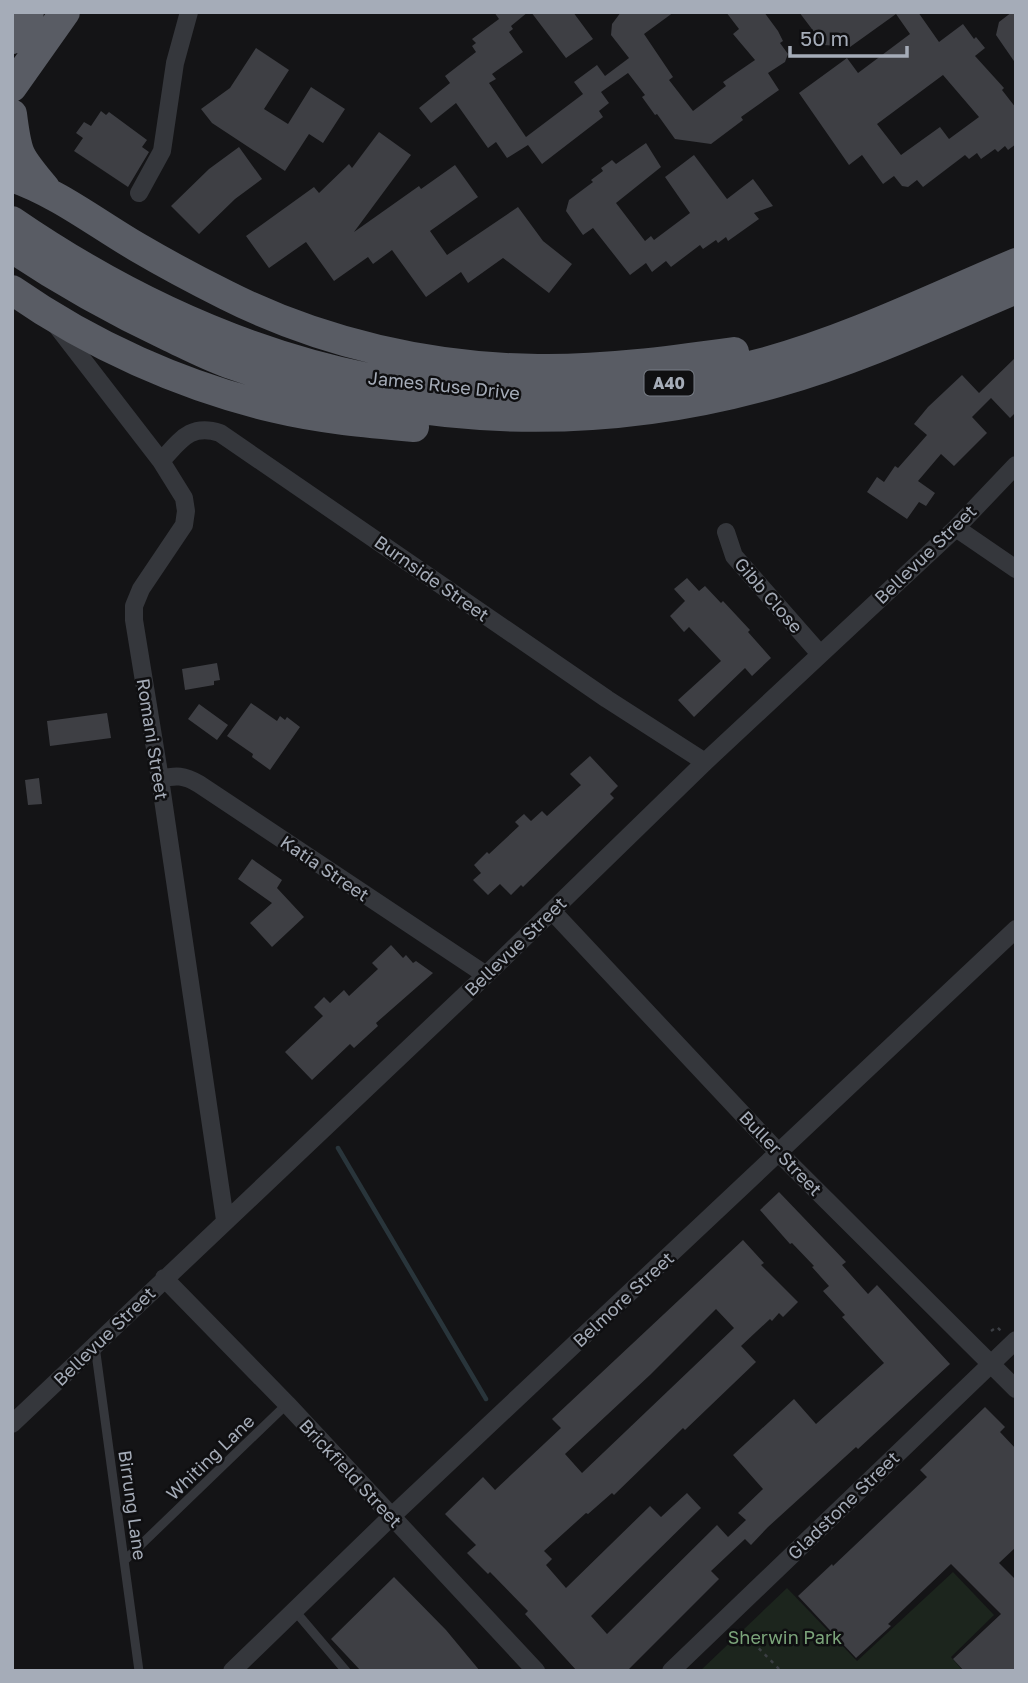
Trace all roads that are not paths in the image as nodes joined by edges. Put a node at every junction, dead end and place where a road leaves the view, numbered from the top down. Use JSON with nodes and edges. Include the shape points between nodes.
{"nodes":[{"id":1,"x":29,"y":12,"type":"edge"},
{"id":2,"x":65,"y":12,"type":"edge"},
{"id":3,"x":189,"y":12,"type":"edge"},
{"id":4,"x":12,"y":38,"type":"edge"},
{"id":5,"x":12,"y":86,"type":"edge"},
{"id":6,"x":12,"y":114,"type":"edge"},
{"id":7,"x":12,"y":177,"type":"edge"},
{"id":8,"x":47,"y":191,"type":"junction"},
{"id":9,"x":139,"y":193,"type":"dead end"},
{"id":10,"x":12,"y":221,"type":"edge"},
{"id":11,"x":12,"y":248,"type":"edge"},
{"id":12,"x":1016,"y":263,"type":"edge"},
{"id":13,"x":1016,"y":289,"type":"edge"},
{"id":14,"x":12,"y":290,"type":"edge"},
{"id":15,"x":47,"y":315,"type":"junction"},
{"id":16,"x":871,"y":325,"type":"junction"},
{"id":17,"x":677,"y":405,"type":"junction"},
{"id":18,"x":161,"y":461,"type":"junction"},
{"id":19,"x":1016,"y":465,"type":"edge"},
{"id":20,"x":956,"y":528,"type":"junction"},
{"id":21,"x":726,"y":532,"type":"dead end"},
{"id":22,"x":1016,"y":569,"type":"edge"},
{"id":23,"x":820,"y":654,"type":"junction"},
{"id":24,"x":705,"y":762,"type":"junction"},
{"id":25,"x":160,"y":779,"type":"junction"},
{"id":26,"x":552,"y":911,"type":"junction"},
{"id":27,"x":1016,"y":929,"type":"edge"},
{"id":28,"x":486,"y":975,"type":"junction"},
{"id":29,"x":779,"y":1153,"type":"junction"},
{"id":30,"x":225,"y":1220,"type":"junction"},
{"id":31,"x":164,"y":1278,"type":"junction"},
{"id":32,"x":1009,"y":1336,"type":"edge"},
{"id":33,"x":95,"y":1344,"type":"junction"},
{"id":34,"x":991,"y":1364,"type":"junction"},
{"id":35,"x":1016,"y":1389,"type":"edge"},
{"id":36,"x":287,"y":1404,"type":"junction"},
{"id":37,"x":12,"y":1424,"type":"edge"},
{"id":38,"x":392,"y":1516,"type":"junction"},
{"id":39,"x":124,"y":1561,"type":"junction"},
{"id":40,"x":295,"y":1611,"type":"junction"},
{"id":41,"x":139,"y":1671,"type":"edge"},
{"id":42,"x":232,"y":1671,"type":"edge"},
{"id":43,"x":346,"y":1671,"type":"edge"},
{"id":44,"x":536,"y":1671,"type":"edge"},
{"id":45,"x":671,"y":1671,"type":"edge"}],
"edges":[{"from":1,"to":4,"type":"highway"},
{"from":2,"to":5,"type":"highway"},
{"from":3,"to":9,"type":"street","via":[[175,63],[162,151]]},
{"from":6,"to":8,"type":"highway","via":[[19,156]]},
{"from":7,"to":8,"type":"highway"},
{"from":8,"to":16,"type":"highway","via":[[138,248],[229,296],[350,342],[427,359],[537,369],[598,367],[758,348]]},
{"from":10,"to":16,"type":"highway","name":"James Ruse Drive","number":"A40","via":[[159,309],[259,350],[304,364],[430,388],[539,395],[651,386],[765,362]]},
{"from":11,"to":17,"type":"highway","name":"James Ruse Drive","number":"A40","via":[[77,290],[177,341],[226,362],[329,393],[494,417],[593,415]]},
{"from":12,"to":16,"type":"highway","name":"James Ruse Drive","number":"A40"},
{"from":13,"to":17,"type":"highway","name":"James Ruse Drive","number":"A40","via":[[830,366]]},
{"from":14,"to":15,"type":"highway"},
{"from":15,"to":17,"type":"highway","via":[[159,370],[274,408],[317,417],[494,432],[595,424]]},
{"from":15,"to":18,"type":"street","name":"Romani Street"},
{"from":18,"to":24,"type":"street","name":"Burnside Street","via":[[196,430],[220,433]]},
{"from":18,"to":25,"type":"street","name":"Romani Street","via":[[184,498],[184,525],[134,606]]},
{"from":19,"to":20,"type":"street","name":"Bellevue Street"},
{"from":20,"to":22,"type":"street"},
{"from":20,"to":23,"type":"street","name":"Bellevue Street"},
{"from":21,"to":23,"type":"street","name":"Gibb Close","via":[[734,556]]},
{"from":23,"to":24,"type":"street","name":"Bellevue Street"},
{"from":24,"to":26,"type":"street","name":"Bellevue Street"},
{"from":25,"to":28,"type":"street","name":"Katia Street","via":[[177,775],[199,784]]},
{"from":25,"to":30,"type":"street","name":"Romani Street"},
{"from":26,"to":28,"type":"street","name":"Bellevue Street"},
{"from":26,"to":29,"type":"street","name":"Buller Street"},
{"from":27,"to":29,"type":"street","name":"Belmore Street"},
{"from":28,"to":30,"type":"street","name":"Bellevue Street"},
{"from":29,"to":34,"type":"street","name":"Buller Street"},
{"from":29,"to":38,"type":"street","name":"Belmore Street"},
{"from":30,"to":31,"type":"street","name":"Bellevue Street"},
{"from":31,"to":33,"type":"street","name":"Bellevue Street"},
{"from":31,"to":36,"type":"street","name":"Brickfield Street"},
{"from":32,"to":34,"type":"street","name":"Gladstone Street"},
{"from":33,"to":37,"type":"street","name":"Bellevue Street"},
{"from":33,"to":39,"type":"lane","name":"Birrung Lane"},
{"from":34,"to":35,"type":"street","name":"Buller Street"},
{"from":34,"to":45,"type":"street","name":"Gladstone Street"},
{"from":36,"to":38,"type":"street","name":"Brickfield Street"},
{"from":36,"to":39,"type":"lane","name":"Whiting Lane"},
{"from":38,"to":40,"type":"street","name":"Belmore Street"},
{"from":38,"to":44,"type":"street","name":"Brickfield Street"},
{"from":39,"to":41,"type":"lane","name":"Birrung Lane"},
{"from":40,"to":42,"type":"street","name":"Belmore Street"},
{"from":40,"to":43,"type":"lane"}]}
